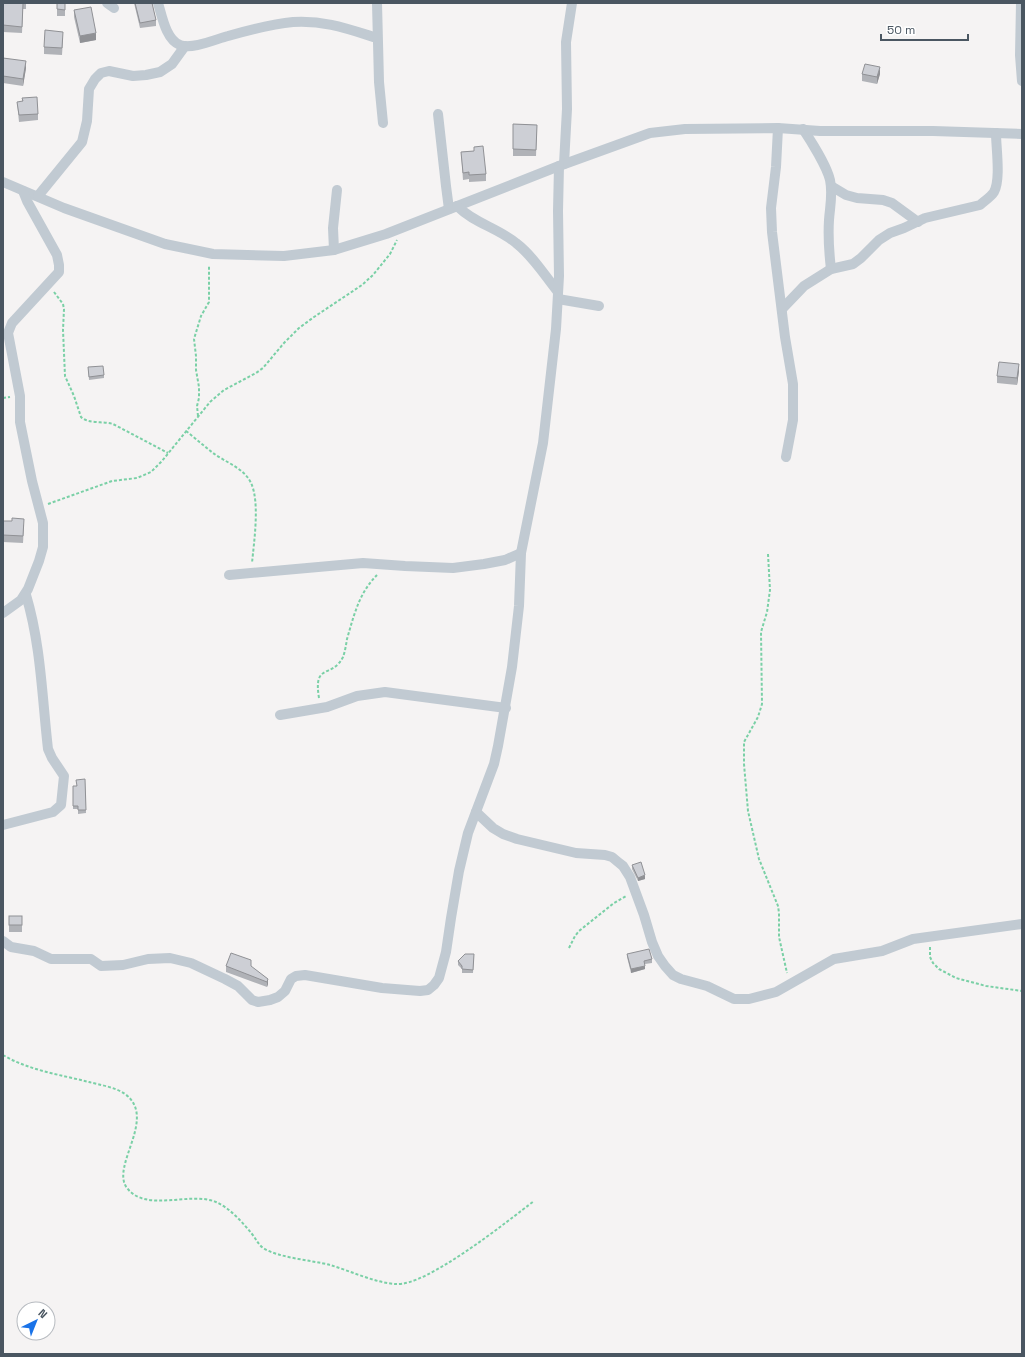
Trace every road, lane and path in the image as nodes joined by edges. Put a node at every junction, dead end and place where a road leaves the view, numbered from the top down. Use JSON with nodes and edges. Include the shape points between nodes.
{"nodes":[{"id":1,"x":158,"y":3,"type":"edge"},
{"id":2,"x":377,"y":3,"type":"edge"},
{"id":3,"x":572,"y":3,"type":"edge"},
{"id":4,"x":1021,"y":8,"type":"edge"},
{"id":5,"x":377,"y":38,"type":"junction"},
{"id":6,"x":185,"y":46,"type":"junction"},
{"id":7,"x":1022,"y":81,"type":"edge"},
{"id":8,"x":438,"y":114,"type":"dead end"},
{"id":9,"x":383,"y":123,"type":"dead end"},
{"id":10,"x":778,"y":128,"type":"junction"},
{"id":11,"x":802,"y":130,"type":"junction"},
{"id":12,"x":996,"y":133,"type":"junction"},
{"id":13,"x":1022,"y":134,"type":"edge"},
{"id":14,"x":561,"y":165,"type":"junction"},
{"id":15,"x":3,"y":182,"type":"edge"},
{"id":16,"x":831,"y":186,"type":"junction"},
{"id":17,"x":337,"y":190,"type":"dead end"},
{"id":18,"x":23,"y":191,"type":"junction"},
{"id":19,"x":38,"y":196,"type":"junction"},
{"id":20,"x":453,"y":207,"type":"junction"},
{"id":21,"x":918,"y":222,"type":"junction"},
{"id":22,"x":396,"y":229,"type":"junction"},
{"id":23,"x":334,"y":250,"type":"junction"},
{"id":24,"x":210,"y":253,"type":"junction"},
{"id":25,"x":831,"y":269,"type":"junction"},
{"id":26,"x":49,"y":282,"type":"junction"},
{"id":27,"x":558,"y":296,"type":"junction"},
{"id":28,"x":599,"y":306,"type":"dead end"},
{"id":29,"x":782,"y":309,"type":"junction"},
{"id":30,"x":198,"y":416,"type":"junction"},
{"id":31,"x":186,"y":431,"type":"junction"},
{"id":32,"x":168,"y":453,"type":"junction"},
{"id":33,"x":786,"y":457,"type":"dead end"},
{"id":34,"x":40,"y":507,"type":"junction"},
{"id":35,"x":521,"y":553,"type":"junction"},
{"id":36,"x":768,"y":554,"type":"dead end"},
{"id":37,"x":386,"y":565,"type":"junction"},
{"id":38,"x":251,"y":572,"type":"junction"},
{"id":39,"x":229,"y":575,"type":"dead end"},
{"id":40,"x":26,"y":595,"type":"junction"},
{"id":41,"x":3,"y":613,"type":"edge"},
{"id":42,"x":320,"y":708,"type":"junction"},
{"id":43,"x":506,"y":708,"type":"junction"},
{"id":44,"x":280,"y":715,"type":"dead end"},
{"id":45,"x":476,"y":812,"type":"junction"},
{"id":46,"x":3,"y":825,"type":"edge"},
{"id":47,"x":635,"y":889,"type":"junction"},
{"id":48,"x":1022,"y":924,"type":"edge"},
{"id":49,"x":931,"y":938,"type":"junction"},
{"id":50,"x":3,"y":941,"type":"edge"},
{"id":51,"x":569,"y":948,"type":"dead end"},
{"id":52,"x":789,"y":984,"type":"junction"},
{"id":53,"x":1022,"y":991,"type":"edge"},
{"id":54,"x":3,"y":1055,"type":"edge"},
{"id":55,"x":534,"y":1201,"type":"dead end"}],
"edges":[{"from":1,"to":6,"type":"street","via":[[170,35],[176,43]]},
{"from":2,"to":5,"type":"street"},
{"from":3,"to":14,"type":"street","via":[[566,42],[567,109]]},
{"from":4,"to":7,"type":"street"},
{"from":5,"to":6,"type":"street","via":[[327,23],[295,22]]},
{"from":5,"to":9,"type":"street"},
{"from":6,"to":19,"type":"street","via":[[172,64],[160,72],[133,76],[109,71],[101,73],[95,79],[89,90],[87,121],[82,142]]},
{"from":8,"to":20,"type":"street","via":[[446,186]]},
{"from":10,"to":11,"type":"street"},
{"from":10,"to":14,"type":"street","via":[[691,129],[650,133]]},
{"from":10,"to":29,"type":"street","via":[[771,208]]},
{"from":11,"to":12,"type":"street"},
{"from":11,"to":16,"type":"street","via":[[820,158]]},
{"from":12,"to":13,"type":"street"},
{"from":12,"to":21,"type":"street","via":[[997,171],[994,192],[980,205],[939,214]]},
{"from":14,"to":20,"type":"street"},
{"from":14,"to":27,"type":"street"},
{"from":15,"to":18,"type":"street"},
{"from":16,"to":21,"type":"street","via":[[846,195],[887,202]]},
{"from":16,"to":25,"type":"street"},
{"from":17,"to":23,"type":"street","via":[[333,228]]},
{"from":18,"to":19,"type":"street"},
{"from":18,"to":26,"type":"street","via":[[57,255],[59,272]]},
{"from":19,"to":24,"type":"street","via":[[64,208],[165,244]]},
{"from":20,"to":22,"type":"street"},
{"from":20,"to":27,"type":"street","via":[[500,231],[517,243],[531,256]]},
{"from":21,"to":25,"type":"street","via":[[878,240],[853,264]]},
{"from":22,"to":23,"type":"street"},
{"from":22,"to":30,"type":"path","via":[[396,245],[373,275],[357,289],[307,322],[263,368],[224,390]]},
{"from":23,"to":24,"type":"street","via":[[284,256]]},
{"from":24,"to":30,"type":"path","via":[[209,299],[198,322],[194,339],[200,393]]},
{"from":25,"to":29,"type":"street","via":[[804,286]]},
{"from":26,"to":32,"type":"path","via":[[63,304],[65,376],[80,417],[113,424]]},
{"from":26,"to":34,"type":"street","via":[[12,324],[8,333],[20,396],[20,422]]},
{"from":27,"to":28,"type":"street"},
{"from":27,"to":35,"type":"street","via":[[543,443]]},
{"from":29,"to":33,"type":"street","via":[[794,384],[793,420]]},
{"from":30,"to":31,"type":"path"},
{"from":31,"to":32,"type":"path"},
{"from":31,"to":38,"type":"path","via":[[213,453],[235,466],[251,482],[255,494],[255,512]]},
{"from":32,"to":34,"type":"path","via":[[151,472],[142,477],[112,481]]},
{"from":34,"to":40,"type":"street","via":[[43,547]]},
{"from":35,"to":37,"type":"street","via":[[505,560],[453,568]]},
{"from":35,"to":43,"type":"street","via":[[519,606]]},
{"from":36,"to":52,"type":"path","via":[[770,590],[761,632],[762,704],[744,742],[744,764],[748,811],[759,859],[778,906],[779,937]]},
{"from":37,"to":38,"type":"street","via":[[363,562]]},
{"from":37,"to":42,"type":"path","via":[[363,593],[344,655],[337,665],[321,674],[317,681]]},
{"from":38,"to":39,"type":"street"},
{"from":40,"to":41,"type":"street"},
{"from":40,"to":46,"type":"street","via":[[35,632],[48,749],[63,773],[64,780],[61,805],[56,811]]},
{"from":42,"to":43,"type":"street","via":[[357,696],[384,692]]},
{"from":42,"to":44,"type":"street"},
{"from":43,"to":45,"type":"street","via":[[494,764]]},
{"from":45,"to":47,"type":"street","via":[[493,828],[517,839],[576,853],[612,857],[624,866]]},
{"from":45,"to":50,"type":"street","via":[[459,871],[444,964],[439,978],[428,990],[420,992],[382,988],[305,975],[291,979],[285,991],[278,997],[258,1002],[252,1000],[238,986],[191,963],[170,958],[101,966],[91,959],[51,959],[34,951],[11,947]]},
{"from":47,"to":51,"type":"path","via":[[579,931]]},
{"from":47,"to":52,"type":"street","via":[[655,949],[662,961],[680,979],[707,986],[734,999],[749,999],[769,994]]},
{"from":48,"to":49,"type":"street"},
{"from":49,"to":52,"type":"street","via":[[908,940],[882,951],[834,959]]},
{"from":49,"to":53,"type":"path","via":[[931,960],[939,969],[971,983]]},
{"from":54,"to":55,"type":"path","via":[[33,1067],[111,1087],[124,1093],[132,1101],[137,1114],[135,1134],[125,1162],[123,1178],[128,1190],[144,1199],[199,1198],[218,1203],[234,1215],[262,1247],[271,1252],[342,1268],[398,1285],[416,1280],[443,1266]]}]}
